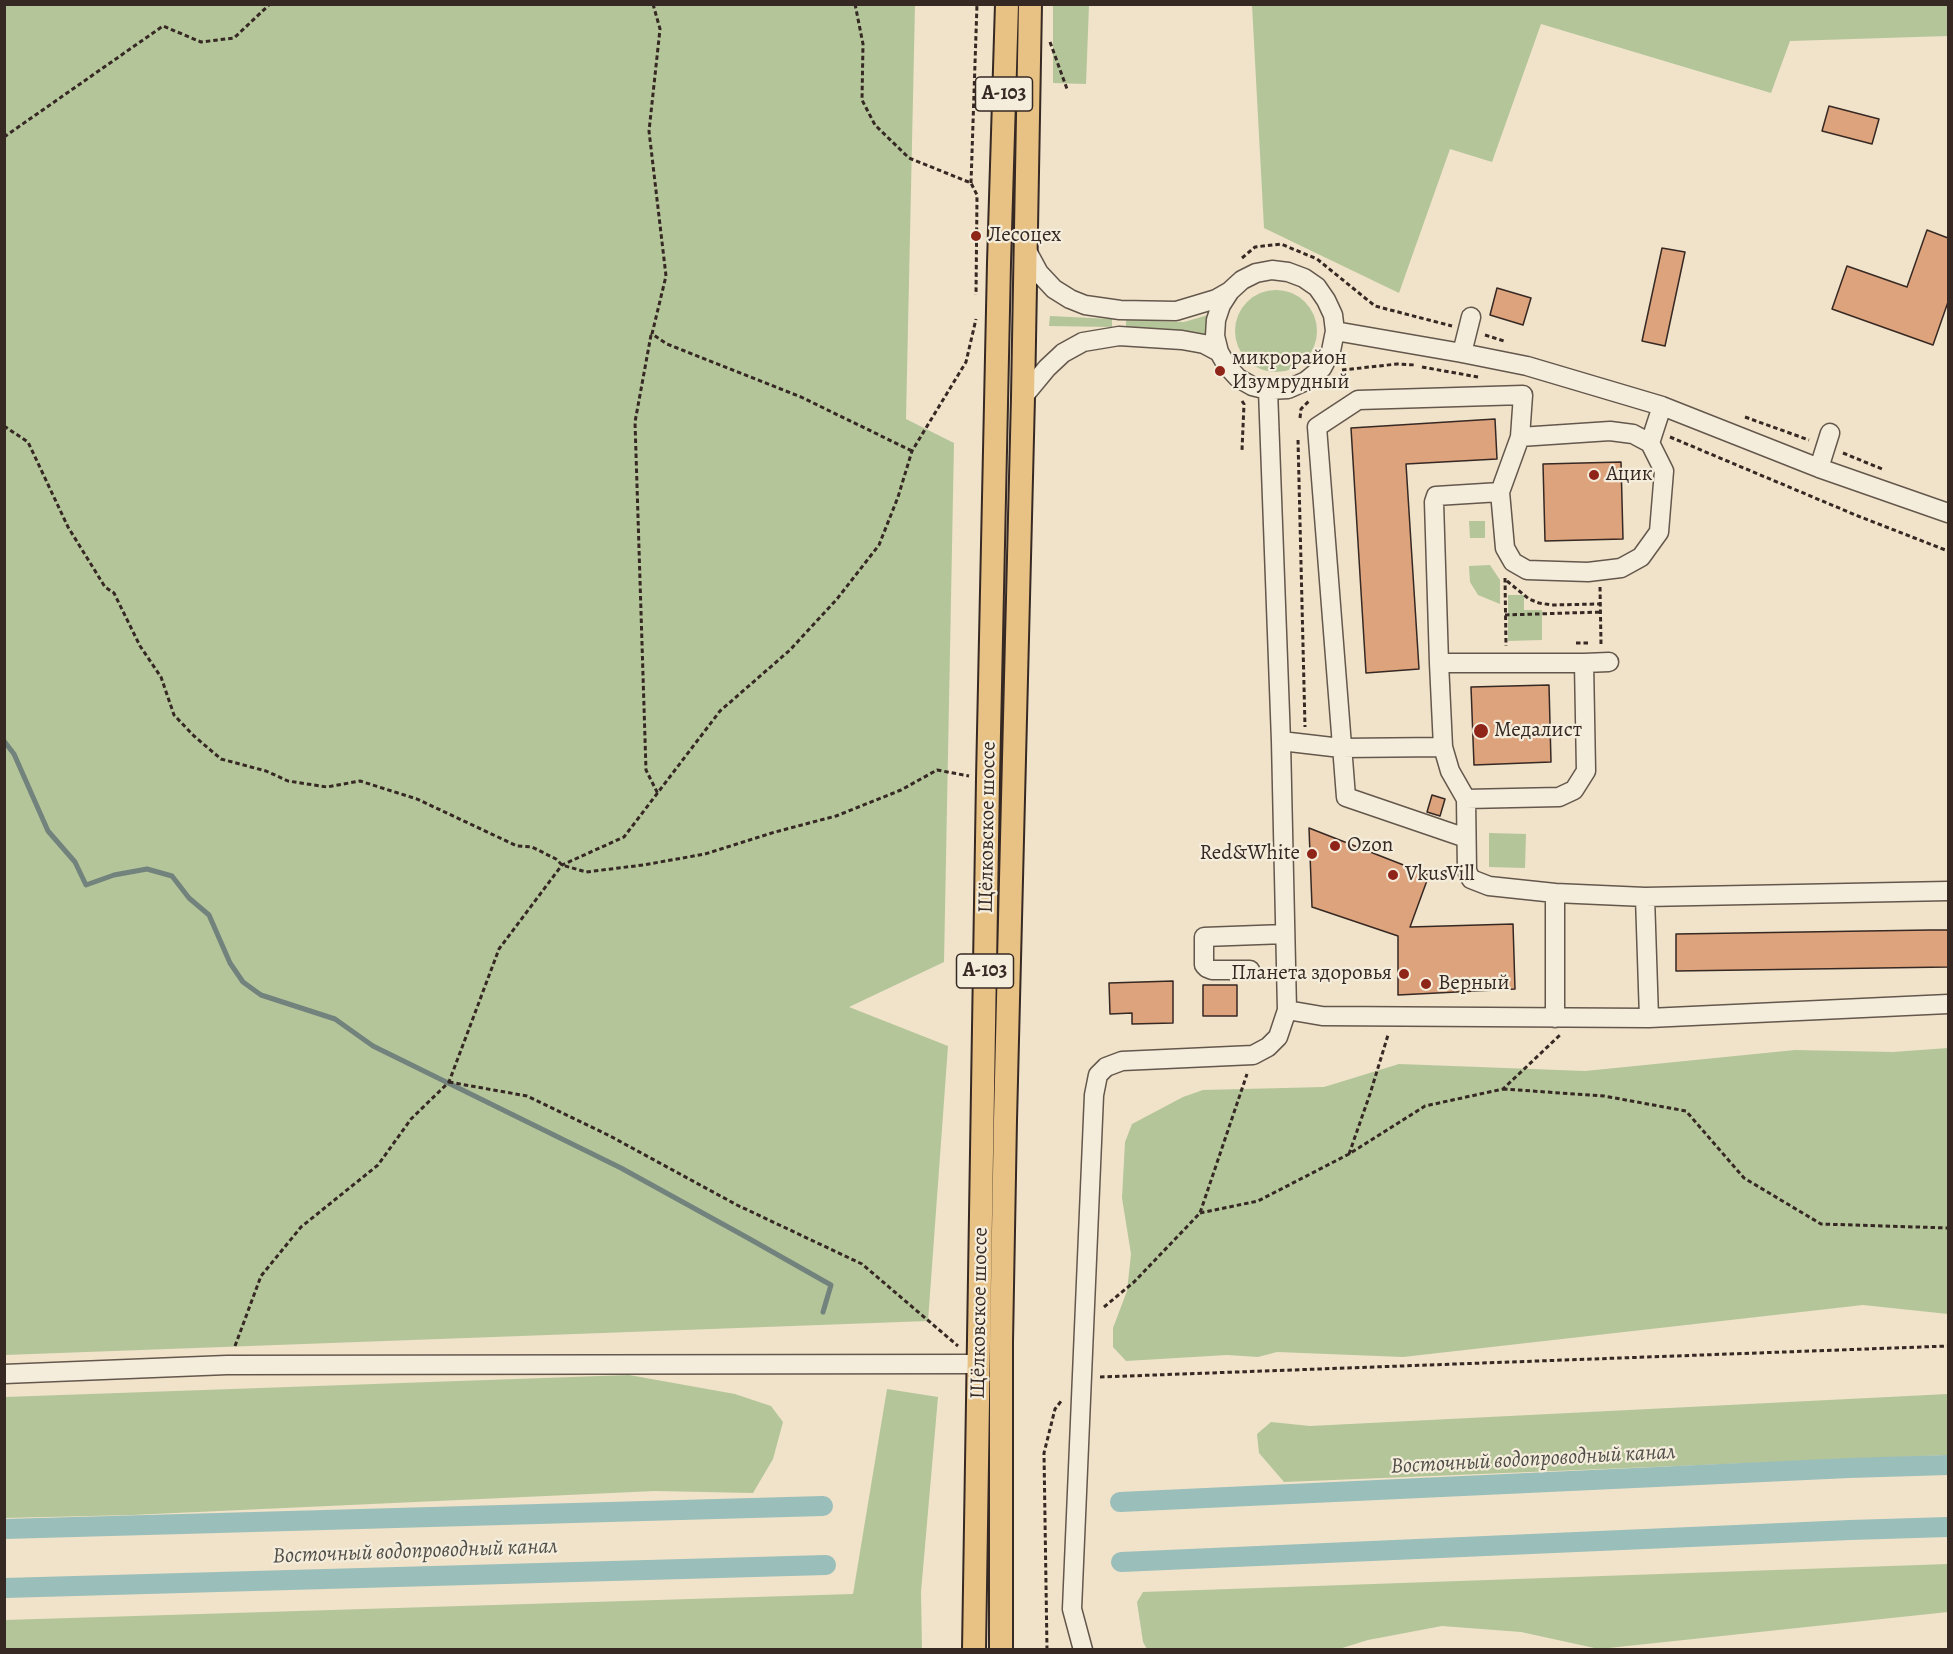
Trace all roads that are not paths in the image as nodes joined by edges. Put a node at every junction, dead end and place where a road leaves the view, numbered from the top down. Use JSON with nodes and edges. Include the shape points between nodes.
{"nodes":[{"id":1,"x":1007,"y":4,"type":"edge"},
{"id":2,"x":1030,"y":4,"type":"edge"},
{"id":3,"x":1026,"y":249,"type":"junction"},
{"id":4,"x":1230,"y":291,"type":"junction"},
{"id":5,"x":1471,"y":317,"type":"dead end"},
{"id":6,"x":1335,"y":331,"type":"junction"},
{"id":7,"x":1219,"y":352,"type":"junction"},
{"id":8,"x":1462,"y":353,"type":"junction"},
{"id":9,"x":1527,"y":366,"type":"junction"},
{"id":10,"x":1268,"y":390,"type":"junction"},
{"id":11,"x":1523,"y":395,"type":"junction"},
{"id":12,"x":1023,"y":397,"type":"junction"},
{"id":13,"x":1662,"y":406,"type":"junction"},
{"id":14,"x":1652,"y":436,"type":"junction"},
{"id":15,"x":1520,"y":437,"type":"junction"},
{"id":16,"x":1828,"y":440,"type":"road end"},
{"id":17,"x":1819,"y":468,"type":"junction"},
{"id":18,"x":1500,"y":492,"type":"junction"},
{"id":19,"x":1948,"y":513,"type":"edge"},
{"id":20,"x":1439,"y":663,"type":"junction"},
{"id":21,"x":1281,"y":741,"type":"junction"},
{"id":22,"x":1443,"y":747,"type":"junction"},
{"id":23,"x":1341,"y":748,"type":"junction"},
{"id":24,"x":1466,"y":799,"type":"junction"},
{"id":25,"x":1466,"y":838,"type":"junction"},
{"id":26,"x":1948,"y":891,"type":"edge"},
{"id":27,"x":1555,"y":893,"type":"junction"},
{"id":28,"x":1645,"y":897,"type":"junction"},
{"id":29,"x":1285,"y":934,"type":"junction"},
{"id":30,"x":1250,"y":970,"type":"dead end"},
{"id":31,"x":1948,"y":1004,"type":"edge"},
{"id":32,"x":1287,"y":1010,"type":"junction"},
{"id":33,"x":1648,"y":1018,"type":"junction"},
{"id":34,"x":1558,"y":1026,"type":"junction"},
{"id":35,"x":980,"y":1364,"type":"junction"},
{"id":36,"x":4,"y":1374,"type":"edge"},
{"id":37,"x":974,"y":1650,"type":"edge"},
{"id":38,"x":1001,"y":1650,"type":"edge"},
{"id":39,"x":1083,"y":1650,"type":"edge"}],
"edges":[{"from":1,"to":35,"type":"main road","name":"Щёлковское шоссе","number":"А-103","via":[[988,779]]},
{"from":2,"to":3,"type":"main road","name":"Щёлковское шоссе","number":"А-103"},
{"from":3,"to":4,"type":"street","via":[[1039,273],[1054,289],[1086,305],[1176,311]]},
{"from":3,"to":12,"type":"main road","name":"Щёлковское шоссе","number":"А-103"},
{"from":4,"to":6,"type":"street","via":[[1242,280],[1264,272],[1288,272],[1304,278],[1326,300]]},
{"from":4,"to":7,"type":"street","via":[[1216,320]]},
{"from":5,"to":8,"type":"street"},
{"from":6,"to":8,"type":"street"},
{"from":6,"to":10,"type":"street","via":[[1322,368],[1288,389]]},
{"from":7,"to":10,"type":"street","via":[[1238,378]]},
{"from":7,"to":12,"type":"street","via":[[1182,340],[1119,336],[1083,342],[1063,353]]},
{"from":8,"to":9,"type":"street"},
{"from":9,"to":11,"type":"street"},
{"from":9,"to":13,"type":"street"},
{"from":10,"to":21,"type":"street"},
{"from":11,"to":15,"type":"street"},
{"from":11,"to":23,"type":"street","via":[[1358,400],[1317,428]]},
{"from":12,"to":38,"type":"main road","name":"Щёлковское шоссе","number":"А-103","via":[[1004,1143]]},
{"from":13,"to":14,"type":"street"},
{"from":13,"to":17,"type":"street"},
{"from":14,"to":15,"type":"street","via":[[1610,431]]},
{"from":14,"to":18,"type":"street","via":[[1664,471],[1659,532],[1641,557],[1621,568],[1527,570],[1513,562],[1505,548]]},
{"from":15,"to":18,"type":"street"},
{"from":16,"to":17,"type":"street"},
{"from":17,"to":19,"type":"street"},
{"from":18,"to":20,"type":"street","via":[[1436,495]]},
{"from":20,"to":22,"type":"street"},
{"from":20,"to":24,"type":"street","via":[[1598,662],[1586,771],[1574,790],[1558,797]]},
{"from":21,"to":23,"type":"street"},
{"from":21,"to":29,"type":"street"},
{"from":22,"to":23,"type":"street"},
{"from":22,"to":24,"type":"street","via":[[1450,771]]},
{"from":23,"to":25,"type":"street","via":[[1346,797]]},
{"from":24,"to":25,"type":"street"},
{"from":25,"to":27,"type":"street","via":[[1467,871],[1471,879],[1488,886]]},
{"from":26,"to":28,"type":"street"},
{"from":27,"to":28,"type":"street"},
{"from":27,"to":34,"type":"street"},
{"from":28,"to":33,"type":"street"},
{"from":29,"to":30,"type":"street","via":[[1204,937],[1207,968]]},
{"from":29,"to":32,"type":"street"},
{"from":31,"to":33,"type":"street"},
{"from":32,"to":34,"type":"street","via":[[1322,1016]]},
{"from":32,"to":39,"type":"street","via":[[1278,1037],[1253,1055],[1122,1061],[1106,1067],[1098,1076],[1094,1095],[1072,1609]]},
{"from":33,"to":34,"type":"street"},
{"from":35,"to":36,"type":"street","via":[[227,1365]]},
{"from":35,"to":37,"type":"main road","name":"Щёлковское шоссе","number":"А-103"}]}
